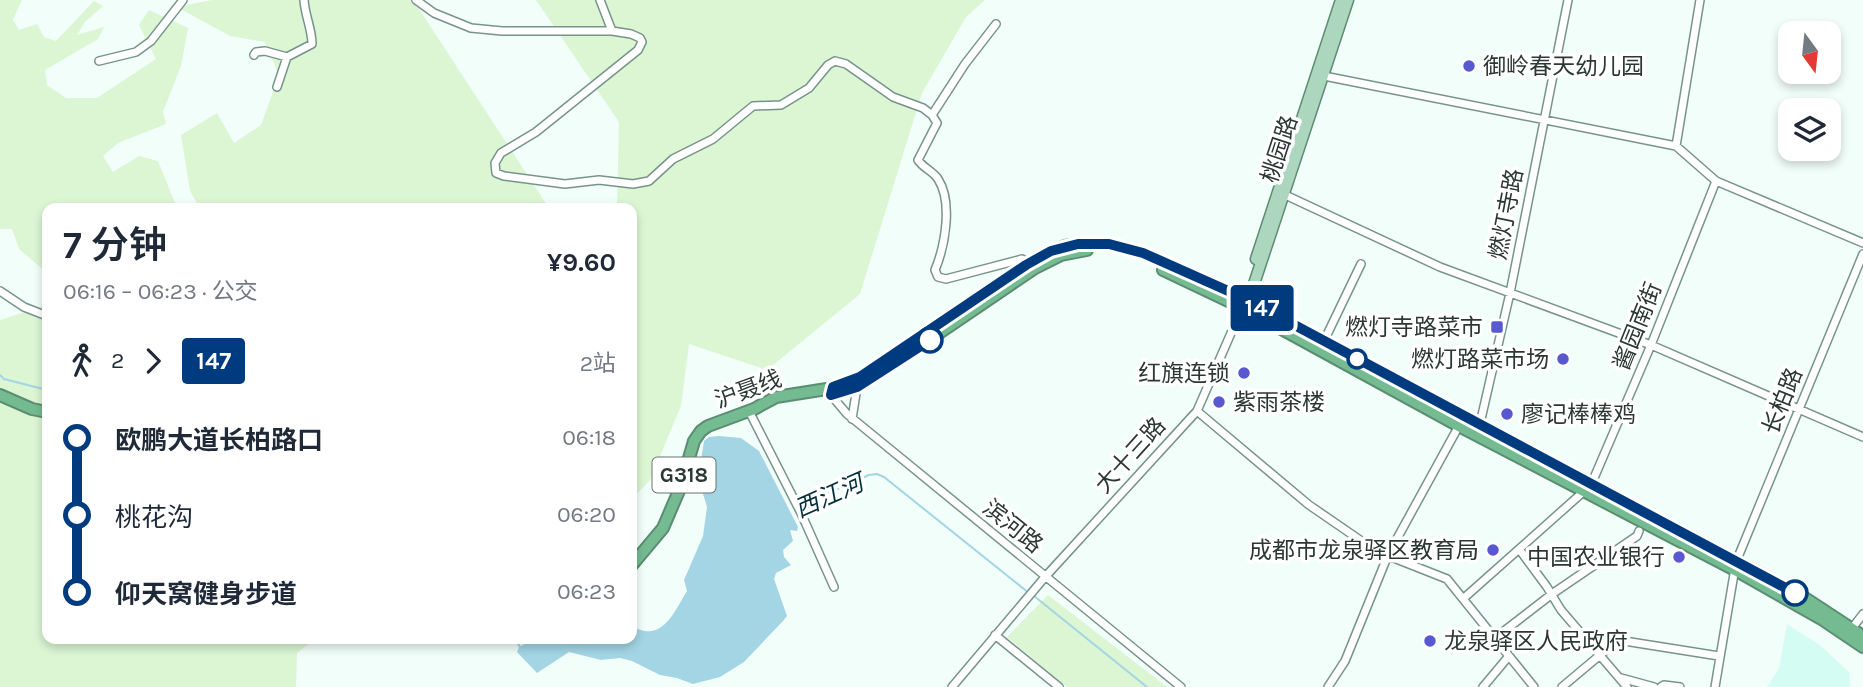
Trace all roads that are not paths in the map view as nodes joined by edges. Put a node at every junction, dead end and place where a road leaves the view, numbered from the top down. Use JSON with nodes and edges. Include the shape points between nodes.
{"nodes":[{"id":1,"x":183,"y":0,"type":"edge"},
{"id":2,"x":304,"y":0,"type":"edge"},
{"id":3,"x":416,"y":0,"type":"edge"},
{"id":4,"x":600,"y":0,"type":"edge"},
{"id":5,"x":1341,"y":0,"type":"edge"},
{"id":6,"x":1348,"y":0,"type":"edge"},
{"id":7,"x":1568,"y":0,"type":"edge"},
{"id":8,"x":1700,"y":0,"type":"edge"},
{"id":9,"x":996,"y":24,"type":"dead end"},
{"id":10,"x":612,"y":32,"type":"junction"},
{"id":11,"x":254,"y":55,"type":"dead end"},
{"id":12,"x":288,"y":57,"type":"junction"},
{"id":13,"x":99,"y":61,"type":"dead end"},
{"id":14,"x":1320,"y":75,"type":"junction"},
{"id":15,"x":277,"y":87,"type":"dead end"},
{"id":16,"x":933,"y":115,"type":"junction"},
{"id":17,"x":1544,"y":120,"type":"junction"},
{"id":18,"x":1676,"y":146,"type":"junction"},
{"id":19,"x":1716,"y":180,"type":"junction"},
{"id":20,"x":1280,"y":193,"type":"junction"},
{"id":21,"x":1863,"y":243,"type":"edge"},
{"id":22,"x":1863,"y":254,"type":"edge"},
{"id":23,"x":1029,"y":263,"type":"junction"},
{"id":24,"x":1361,"y":264,"type":"dead end"},
{"id":25,"x":0,"y":291,"type":"edge"},
{"id":26,"x":1510,"y":293,"type":"junction"},
{"id":27,"x":1244,"y":304,"type":"junction"},
{"id":28,"x":42,"y":314,"type":"edge"},
{"id":29,"x":1324,"y":341,"type":"junction"},
{"id":30,"x":1651,"y":345,"type":"junction"},
{"id":31,"x":857,"y":387,"type":"junction"},
{"id":32,"x":832,"y":391,"type":"junction"},
{"id":33,"x":0,"y":395,"type":"edge"},
{"id":34,"x":752,"y":410,"type":"junction"},
{"id":35,"x":1800,"y":410,"type":"junction"},
{"id":36,"x":42,"y":411,"type":"edge"},
{"id":37,"x":1196,"y":411,"type":"junction"},
{"id":38,"x":852,"y":419,"type":"junction"},
{"id":39,"x":1462,"y":421,"type":"junction"},
{"id":40,"x":1478,"y":430,"type":"junction"},
{"id":41,"x":1863,"y":437,"type":"edge"},
{"id":42,"x":1587,"y":488,"type":"junction"},
{"id":43,"x":1639,"y":531,"type":"dead end"},
{"id":44,"x":1518,"y":549,"type":"junction"},
{"id":45,"x":1388,"y":555,"type":"junction"},
{"id":46,"x":637,"y":559,"type":"edge"},
{"id":47,"x":1735,"y":566,"type":"junction"},
{"id":48,"x":1045,"y":577,"type":"junction"},
{"id":49,"x":834,"y":587,"type":"dead end"},
{"id":50,"x":1552,"y":594,"type":"junction"},
{"id":51,"x":1464,"y":598,"type":"junction"},
{"id":52,"x":1863,"y":614,"type":"edge"},
{"id":53,"x":1853,"y":628,"type":"junction"},
{"id":54,"x":995,"y":635,"type":"junction"},
{"id":55,"x":1863,"y":636,"type":"edge"},
{"id":56,"x":1495,"y":638,"type":"junction"},
{"id":57,"x":1863,"y":647,"type":"edge"},
{"id":58,"x":1600,"y":655,"type":"junction"},
{"id":59,"x":1510,"y":656,"type":"junction"},
{"id":60,"x":1719,"y":656,"type":"junction"},
{"id":61,"x":1619,"y":677,"type":"junction"},
{"id":62,"x":952,"y":687,"type":"edge"},
{"id":63,"x":1059,"y":687,"type":"edge"},
{"id":64,"x":1181,"y":687,"type":"edge"},
{"id":65,"x":1328,"y":687,"type":"edge"},
{"id":66,"x":1483,"y":687,"type":"edge"},
{"id":67,"x":1534,"y":687,"type":"edge"},
{"id":68,"x":1562,"y":687,"type":"edge"},
{"id":69,"x":1627,"y":687,"type":"edge"},
{"id":70,"x":1654,"y":687,"type":"edge"},
{"id":71,"x":1661,"y":687,"type":"edge"},
{"id":72,"x":1680,"y":687,"type":"edge"},
{"id":73,"x":1715,"y":687,"type":"edge"}],
"edges":[{"from":1,"to":13,"type":"street","via":[[151,41],[136,52]]},
{"from":2,"to":12,"type":"street","via":[[312,44]]},
{"from":3,"to":10,"type":"street","via":[[471,28]]},
{"from":4,"to":10,"type":"street"},
{"from":5,"to":14,"type":"main road"},
{"from":6,"to":14,"type":"main road","name":"桃园路"},
{"from":7,"to":17,"type":"street","name":"燃灯寺路"},
{"from":8,"to":18,"type":"street"},
{"from":9,"to":16,"type":"street"},
{"from":10,"to":16,"type":"street","via":[[640,38],[641,46],[536,132],[501,153],[496,173],[565,184],[649,181],[673,159],[713,139],[753,106],[781,104],[809,88],[835,61],[892,97]]},
{"from":11,"to":12,"type":"street","via":[[265,51]]},
{"from":12,"to":15,"type":"street"},
{"from":14,"to":17,"type":"street"},
{"from":14,"to":20,"type":"main road","name":"桃园路"},
{"from":16,"to":23,"type":"street","via":[[937,123],[918,160],[936,176],[948,206],[945,240],[935,270],[938,277],[946,279],[1022,259]]},
{"from":17,"to":18,"type":"street"},
{"from":17,"to":26,"type":"street","name":"燃灯寺路"},
{"from":18,"to":19,"type":"street"},
{"from":19,"to":21,"type":"street"},
{"from":19,"to":30,"type":"street","name":"酱园南街"},
{"from":20,"to":26,"type":"street","via":[[1440,267]]},
{"from":20,"to":27,"type":"main road","name":"桃园路"},
{"from":22,"to":35,"type":"street","name":"长柏路"},
{"from":23,"to":27,"type":"highway","name":"沪聂线","number":"G318","via":[[1065,246],[1109,244],[1143,253]]},
{"from":23,"to":32,"type":"highway","name":"沪聂线","number":"G318","via":[[860,377]]},
{"from":24,"to":29,"type":"street"},
{"from":25,"to":28,"type":"street"},
{"from":26,"to":30,"type":"street"},
{"from":26,"to":40,"type":"street","name":"燃灯寺路"},
{"from":27,"to":29,"type":"highway","number":"G318"},
{"from":27,"to":31,"type":"highway","number":"G318","via":[[1126,253],[1077,251],[1035,268]]},
{"from":27,"to":37,"type":"street","name":"大十三路"},
{"from":27,"to":39,"type":"highway","number":"G318"},
{"from":29,"to":39,"type":"highway","number":"G318"},
{"from":30,"to":35,"type":"street"},
{"from":30,"to":42,"type":"street","name":"酱园南街"},
{"from":31,"to":32,"type":"highway","number":"G318"},
{"from":31,"to":38,"type":"street"},
{"from":32,"to":34,"type":"highway","name":"沪聂线","number":"G318","via":[[776,397]]},
{"from":32,"to":38,"type":"street","name":"滨河路"},
{"from":33,"to":36,"type":"highway"},
{"from":34,"to":46,"type":"highway","name":"沪聂线","number":"G318","via":[[708,426],[697,436],[663,527]]},
{"from":34,"to":49,"type":"street"},
{"from":35,"to":41,"type":"street"},
{"from":35,"to":47,"type":"street","name":"长柏路"},
{"from":37,"to":45,"type":"street","via":[[1310,505]]},
{"from":37,"to":48,"type":"street","name":"大十三路"},
{"from":38,"to":48,"type":"street","name":"滨河路"},
{"from":39,"to":40,"type":"highway","number":"G318"},
{"from":39,"to":45,"type":"street"},
{"from":40,"to":42,"type":"highway","number":"G318"},
{"from":42,"to":44,"type":"street"},
{"from":42,"to":47,"type":"highway","number":"G318"},
{"from":43,"to":50,"type":"street"},
{"from":44,"to":50,"type":"street"},
{"from":44,"to":51,"type":"street"},
{"from":45,"to":51,"type":"street","via":[[1447,579]]},
{"from":45,"to":65,"type":"street","via":[[1345,661]]},
{"from":47,"to":53,"type":"highway","number":"G318","via":[[1802,596]]},
{"from":47,"to":57,"type":"highway","number":"G318"},
{"from":47,"to":60,"type":"street","name":"长柏路"},
{"from":48,"to":54,"type":"street","name":"大十三路"},
{"from":48,"to":64,"type":"street","name":"滨河路"},
{"from":50,"to":56,"type":"street"},
{"from":50,"to":58,"type":"street"},
{"from":51,"to":56,"type":"street"},
{"from":52,"to":53,"type":"street"},
{"from":53,"to":55,"type":"highway","number":"G318"},
{"from":54,"to":62,"type":"street","name":"大十三路"},
{"from":54,"to":63,"type":"street"},
{"from":56,"to":59,"type":"street"},
{"from":58,"to":60,"type":"street","via":[[1618,640]]},
{"from":58,"to":61,"type":"street"},
{"from":58,"to":68,"type":"street"},
{"from":59,"to":66,"type":"street"},
{"from":59,"to":67,"type":"street"},
{"from":60,"to":73,"type":"street","name":"长柏路"},
{"from":61,"to":69,"type":"street"},
{"from":61,"to":70,"type":"street"},
{"from":71,"to":72,"type":"street"}]}
